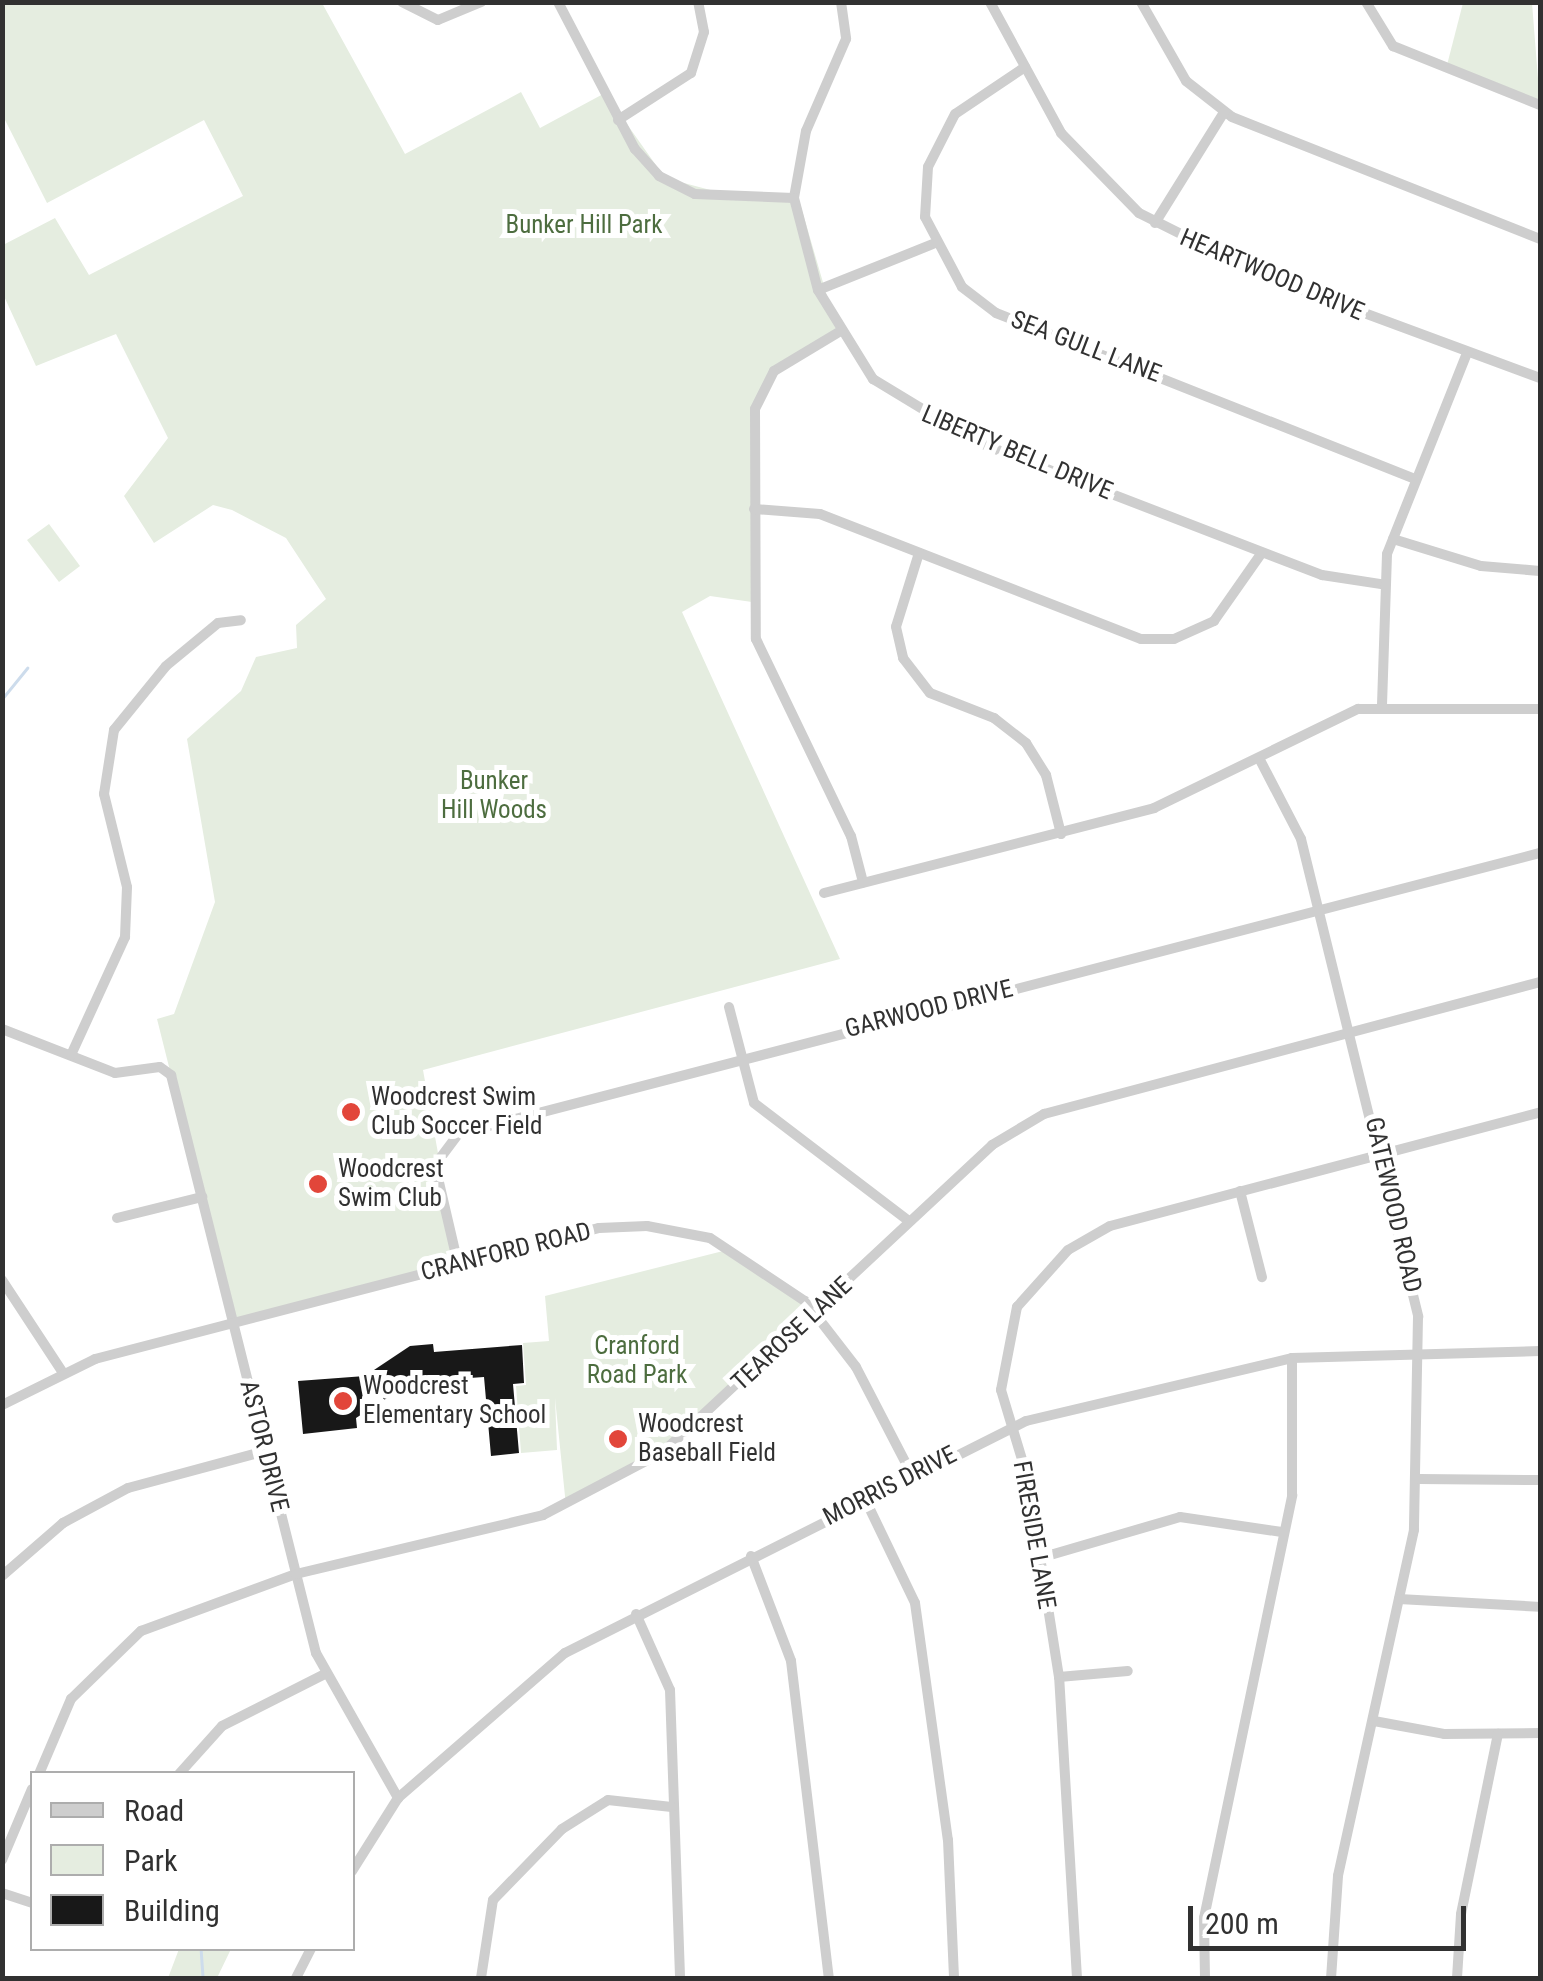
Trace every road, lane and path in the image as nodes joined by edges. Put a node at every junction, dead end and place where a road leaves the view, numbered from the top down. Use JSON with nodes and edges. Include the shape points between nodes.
{"nodes":[{"id":1,"x":402,"y":2,"type":"edge"},
{"id":2,"x":481,"y":2,"type":"edge"},
{"id":3,"x":558,"y":2,"type":"edge"},
{"id":4,"x":698,"y":2,"type":"edge"},
{"id":5,"x":841,"y":2,"type":"edge"},
{"id":6,"x":990,"y":2,"type":"edge"},
{"id":7,"x":1141,"y":2,"type":"edge"},
{"id":8,"x":1366,"y":2,"type":"edge"},
{"id":9,"x":1025,"y":67,"type":"junction"},
{"id":10,"x":1540,"y":105,"type":"edge"},
{"id":11,"x":1224,"y":112,"type":"junction"},
{"id":12,"x":618,"y":120,"type":"junction"},
{"id":13,"x":794,"y":198,"type":"junction"},
{"id":14,"x":1155,"y":224,"type":"junction"},
{"id":15,"x":1540,"y":238,"type":"edge"},
{"id":16,"x":932,"y":244,"type":"junction"},
{"id":17,"x":818,"y":290,"type":"junction"},
{"id":18,"x":839,"y":332,"type":"junction"},
{"id":19,"x":1466,"y":353,"type":"junction"},
{"id":20,"x":1540,"y":378,"type":"edge"},
{"id":21,"x":1415,"y":480,"type":"junction"},
{"id":22,"x":754,"y":510,"type":"junction"},
{"id":23,"x":1393,"y":539,"type":"junction"},
{"id":24,"x":920,"y":553,"type":"junction"},
{"id":25,"x":1261,"y":554,"type":"junction"},
{"id":26,"x":1540,"y":571,"type":"edge"},
{"id":27,"x":1381,"y":584,"type":"junction"},
{"id":28,"x":240,"y":620,"type":"dead end"},
{"id":29,"x":1382,"y":705,"type":"junction"},
{"id":30,"x":1540,"y":709,"type":"edge"},
{"id":31,"x":1259,"y":758,"type":"junction"},
{"id":32,"x":1061,"y":834,"type":"junction"},
{"id":33,"x":1540,"y":852,"type":"edge"},
{"id":34,"x":863,"y":882,"type":"junction"},
{"id":35,"x":824,"y":893,"type":"dead end"},
{"id":36,"x":1319,"y":908,"type":"junction"},
{"id":37,"x":1540,"y":982,"type":"edge"},
{"id":38,"x":729,"y":1007,"type":"dead end"},
{"id":39,"x":2,"y":1029,"type":"edge"},
{"id":40,"x":1350,"y":1031,"type":"junction"},
{"id":41,"x":71,"y":1054,"type":"junction"},
{"id":42,"x":742,"y":1056,"type":"junction"},
{"id":43,"x":1540,"y":1112,"type":"edge"},
{"id":44,"x":1383,"y":1154,"type":"junction"},
{"id":45,"x":1240,"y":1190,"type":"junction"},
{"id":46,"x":202,"y":1197,"type":"junction"},
{"id":47,"x":118,"y":1218,"type":"dead end"},
{"id":48,"x":909,"y":1222,"type":"junction"},
{"id":49,"x":458,"y":1264,"type":"junction"},
{"id":50,"x":1262,"y":1277,"type":"dead end"},
{"id":51,"x":2,"y":1280,"type":"edge"},
{"id":52,"x":816,"y":1313,"type":"junction"},
{"id":53,"x":233,"y":1322,"type":"junction"},
{"id":54,"x":1540,"y":1351,"type":"edge"},
{"id":55,"x":1418,"y":1356,"type":"junction"},
{"id":56,"x":1292,"y":1358,"type":"junction"},
{"id":57,"x":63,"y":1374,"type":"junction"},
{"id":58,"x":2,"y":1405,"type":"edge"},
{"id":59,"x":1010,"y":1428,"type":"junction"},
{"id":60,"x":264,"y":1451,"type":"junction"},
{"id":61,"x":912,"y":1475,"type":"junction"},
{"id":62,"x":1419,"y":1479,"type":"junction"},
{"id":63,"x":1540,"y":1480,"type":"edge"},
{"id":64,"x":865,"y":1499,"type":"junction"},
{"id":65,"x":1282,"y":1532,"type":"junction"},
{"id":66,"x":751,"y":1556,"type":"junction"},
{"id":67,"x":1040,"y":1558,"type":"junction"},
{"id":68,"x":296,"y":1574,"type":"junction"},
{"id":69,"x":2,"y":1576,"type":"edge"},
{"id":70,"x":1399,"y":1600,"type":"junction"},
{"id":71,"x":1540,"y":1608,"type":"edge"},
{"id":72,"x":636,"y":1614,"type":"junction"},
{"id":73,"x":1128,"y":1671,"type":"dead end"},
{"id":74,"x":323,"y":1674,"type":"junction"},
{"id":75,"x":1058,"y":1678,"type":"junction"},
{"id":76,"x":1374,"y":1721,"type":"junction"},
{"id":77,"x":1540,"y":1733,"type":"edge"},
{"id":78,"x":1498,"y":1734,"type":"junction"},
{"id":79,"x":40,"y":1771,"type":"edge"},
{"id":80,"x":182,"y":1771,"type":"edge"},
{"id":81,"x":30,"y":1794,"type":"edge"},
{"id":82,"x":398,"y":1798,"type":"junction"},
{"id":83,"x":672,"y":1806,"type":"junction"},
{"id":84,"x":2,"y":1860,"type":"edge"},
{"id":85,"x":355,"y":1866,"type":"edge"},
{"id":86,"x":2,"y":1892,"type":"edge"},
{"id":87,"x":30,"y":1903,"type":"edge"},
{"id":88,"x":310,"y":1951,"type":"edge"},
{"id":89,"x":296,"y":1978,"type":"edge"},
{"id":90,"x":481,"y":1978,"type":"edge"},
{"id":91,"x":680,"y":1978,"type":"edge"},
{"id":92,"x":829,"y":1978,"type":"edge"},
{"id":93,"x":954,"y":1978,"type":"edge"},
{"id":94,"x":1077,"y":1978,"type":"edge"},
{"id":95,"x":1205,"y":1978,"type":"edge"},
{"id":96,"x":1331,"y":1978,"type":"edge"},
{"id":97,"x":1458,"y":1978,"type":"edge"}],
"edges":[{"from":1,"to":2,"type":"street","via":[[438,20]]},
{"from":3,"to":12,"type":"street"},
{"from":4,"to":12,"type":"street","via":[[704,32],[690,73]]},
{"from":5,"to":13,"type":"street","name":"LIBERTY BELL DRIVE","via":[[846,39],[806,132]]},
{"from":6,"to":9,"type":"street","name":"HEARTWOOD DRIVE"},
{"from":7,"to":11,"type":"street","via":[[1186,80]]},
{"from":8,"to":10,"type":"street","via":[[1393,46]]},
{"from":9,"to":14,"type":"street","name":"HEARTWOOD DRIVE","via":[[1093,173]]},
{"from":9,"to":16,"type":"street","name":"SEA GULL LANE","via":[[980,91],[935,144],[923,200]]},
{"from":11,"to":14,"type":"street"},
{"from":11,"to":15,"type":"street"},
{"from":12,"to":13,"type":"street","via":[[646,164],[677,186]]},
{"from":13,"to":17,"type":"street","name":"LIBERTY BELL DRIVE"},
{"from":14,"to":19,"type":"street","name":"HEARTWOOD DRIVE"},
{"from":16,"to":17,"type":"street"},
{"from":16,"to":21,"type":"street","name":"SEA GULL LANE","via":[[962,287],[996,313]]},
{"from":17,"to":18,"type":"street","name":"LIBERTY BELL DRIVE"},
{"from":18,"to":22,"type":"street","via":[[763,384],[753,425]]},
{"from":18,"to":25,"type":"street","name":"LIBERTY BELL DRIVE","via":[[873,379],[925,418]]},
{"from":19,"to":20,"type":"street","name":"HEARTWOOD DRIVE"},
{"from":19,"to":21,"type":"street"},
{"from":21,"to":23,"type":"street"},
{"from":22,"to":24,"type":"street","via":[[820,514]]},
{"from":22,"to":34,"type":"street","via":[[759,649],[850,836]]},
{"from":23,"to":26,"type":"street","via":[[1481,566]]},
{"from":23,"to":27,"type":"street"},
{"from":24,"to":25,"type":"street","via":[[1159,640],[1214,621]]},
{"from":24,"to":32,"type":"street","via":[[896,628],[903,658],[930,693],[994,718],[1026,744],[1046,775]]},
{"from":25,"to":27,"type":"street","name":"LIBERTY BELL DRIVE"},
{"from":27,"to":29,"type":"street"},
{"from":28,"to":41,"type":"street","via":[[218,623],[166,666],[114,730],[104,794],[126,888],[125,937]]},
{"from":29,"to":30,"type":"street"},
{"from":29,"to":31,"type":"street","via":[[1326,718]]},
{"from":31,"to":32,"type":"street","via":[[1195,793]]},
{"from":31,"to":36,"type":"street","name":"GATEWOOD ROAD","via":[[1301,840]]},
{"from":32,"to":34,"type":"street"},
{"from":33,"to":36,"type":"street","name":"GARWOOD DRIVE"},
{"from":34,"to":35,"type":"street"},
{"from":36,"to":40,"type":"street","name":"GATEWOOD ROAD"},
{"from":36,"to":42,"type":"street","name":"GARWOOD DRIVE"},
{"from":37,"to":40,"type":"street","name":"TEAROSE LANE"},
{"from":38,"to":42,"type":"street"},
{"from":39,"to":41,"type":"street"},
{"from":40,"to":44,"type":"street","name":"GATEWOOD ROAD"},
{"from":40,"to":48,"type":"street","name":"TEAROSE LANE","via":[[1044,1114],[992,1145]]},
{"from":41,"to":46,"type":"street","name":"ASTOR DRIVE","via":[[115,1074],[160,1067],[172,1076]]},
{"from":42,"to":48,"type":"street","via":[[766,1116],[838,1160]]},
{"from":42,"to":49,"type":"street","name":"GARWOOD DRIVE","via":[[448,1139],[434,1168]]},
{"from":43,"to":44,"type":"street","name":"FIRESIDE LANE"},
{"from":44,"to":45,"type":"street","name":"FIRESIDE LANE"},
{"from":44,"to":55,"type":"street","name":"GATEWOOD ROAD","via":[[1414,1284]]},
{"from":45,"to":50,"type":"street"},
{"from":45,"to":59,"type":"street","name":"FIRESIDE LANE","via":[[1110,1226],[1031,1285],[1005,1336]]},
{"from":46,"to":47,"type":"street"},
{"from":46,"to":53,"type":"street","name":"ASTOR DRIVE"},
{"from":48,"to":52,"type":"street","name":"TEAROSE LANE"},
{"from":49,"to":52,"type":"street","name":"CRANFORD ROAD","via":[[599,1228],[690,1232],[770,1272]]},
{"from":49,"to":53,"type":"street","name":"CRANFORD ROAD"},
{"from":51,"to":57,"type":"street"},
{"from":52,"to":61,"type":"street","name":"CRANFORD ROAD","via":[[856,1367]]},
{"from":52,"to":68,"type":"street","name":"TEAROSE LANE","via":[[663,1452],[586,1498]]},
{"from":53,"to":57,"type":"street","name":"CRANFORD ROAD"},
{"from":53,"to":60,"type":"street","name":"ASTOR DRIVE"},
{"from":54,"to":55,"type":"street","name":"MORRIS DRIVE"},
{"from":55,"to":56,"type":"street","name":"MORRIS DRIVE"},
{"from":55,"to":62,"type":"street","name":"GATEWOOD ROAD"},
{"from":56,"to":59,"type":"street","name":"MORRIS DRIVE"},
{"from":56,"to":65,"type":"street","via":[[1293,1477]]},
{"from":57,"to":58,"type":"street","name":"CRANFORD ROAD"},
{"from":59,"to":61,"type":"street","name":"MORRIS DRIVE"},
{"from":59,"to":67,"type":"street","name":"FIRESIDE LANE"},
{"from":60,"to":68,"type":"street","name":"ASTOR DRIVE"},
{"from":60,"to":69,"type":"street","via":[[118,1493],[63,1524]]},
{"from":61,"to":64,"type":"street","name":"MORRIS DRIVE"},
{"from":62,"to":63,"type":"street"},
{"from":62,"to":70,"type":"street","name":"GATEWOOD ROAD"},
{"from":64,"to":66,"type":"street","name":"MORRIS DRIVE"},
{"from":64,"to":93,"type":"street","via":[[914,1604],[948,1840]]},
{"from":65,"to":67,"type":"street","via":[[1180,1517]]},
{"from":65,"to":95,"type":"street","via":[[1204,1918]]},
{"from":66,"to":72,"type":"street","name":"MORRIS DRIVE"},
{"from":66,"to":92,"type":"street","via":[[791,1661]]},
{"from":67,"to":75,"type":"street","name":"FIRESIDE LANE"},
{"from":68,"to":74,"type":"street","name":"ASTOR DRIVE"},
{"from":68,"to":79,"type":"street","name":"TEAROSE LANE","via":[[215,1598],[124,1641],[72,1700]]},
{"from":70,"to":71,"type":"street"},
{"from":70,"to":76,"type":"street","name":"GATEWOOD ROAD"},
{"from":72,"to":82,"type":"street","name":"MORRIS DRIVE","via":[[565,1653]]},
{"from":72,"to":83,"type":"street","via":[[670,1690]]},
{"from":73,"to":75,"type":"street"},
{"from":74,"to":80,"type":"street","via":[[222,1726]]},
{"from":74,"to":82,"type":"street","name":"ASTOR DRIVE"},
{"from":75,"to":94,"type":"street","name":"FIRESIDE LANE"},
{"from":76,"to":78,"type":"street"},
{"from":76,"to":96,"type":"street","name":"GATEWOOD ROAD","via":[[1338,1876]]},
{"from":77,"to":78,"type":"street"},
{"from":78,"to":97,"type":"street","via":[[1460,1914]]},
{"from":81,"to":84,"type":"street"},
{"from":82,"to":85,"type":"street","name":"MORRIS DRIVE"},
{"from":83,"to":90,"type":"street","via":[[608,1800],[562,1829],[493,1900]]},
{"from":83,"to":91,"type":"street"},
{"from":86,"to":87,"type":"street"},
{"from":88,"to":89,"type":"street"}]}
